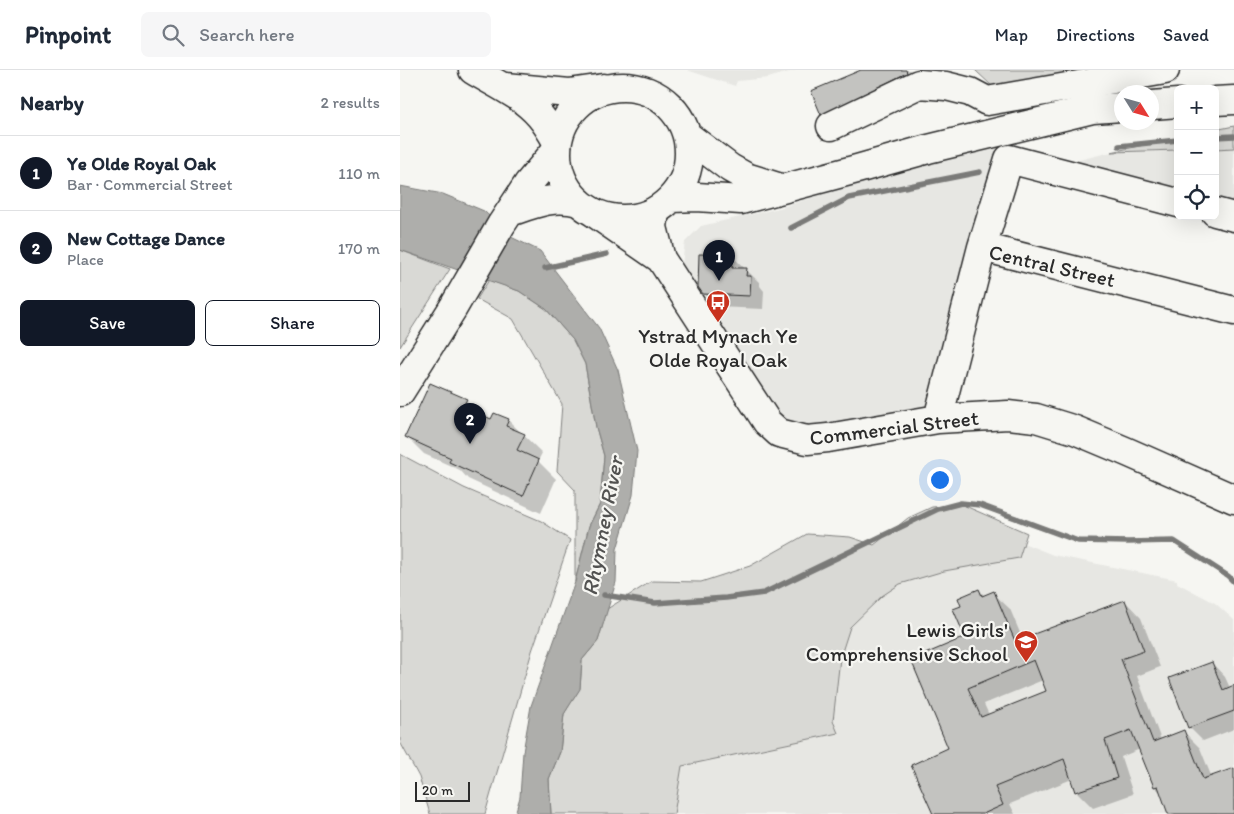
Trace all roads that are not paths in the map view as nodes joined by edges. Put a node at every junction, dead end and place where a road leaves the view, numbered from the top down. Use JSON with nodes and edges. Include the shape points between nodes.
{"nodes":[{"id":1,"x":473,"y":70,"type":"edge"},
{"id":2,"x":1165,"y":70,"type":"edge"},
{"id":3,"x":504,"y":87,"type":"junction"},
{"id":4,"x":604,"y":88,"type":"junction"},
{"id":5,"x":1234,"y":100,"type":"edge"},
{"id":6,"x":1219,"y":101,"type":"edge"},
{"id":7,"x":1174,"y":103,"type":"edge"},
{"id":8,"x":1159,"y":104,"type":"edge"},
{"id":9,"x":1114,"y":108,"type":"edge"},
{"id":10,"x":831,"y":126,"type":"dead end"},
{"id":11,"x":688,"y":137,"type":"junction"},
{"id":12,"x":557,"y":146,"type":"junction"},
{"id":13,"x":782,"y":188,"type":"junction"},
{"id":14,"x":1174,"y":202,"type":"edge"},
{"id":15,"x":664,"y":205,"type":"junction"},
{"id":16,"x":587,"y":208,"type":"junction"},
{"id":17,"x":1219,"y":213,"type":"edge"},
{"id":18,"x":1234,"y":217,"type":"edge"},
{"id":19,"x":505,"y":218,"type":"junction"},
{"id":20,"x":982,"y":247,"type":"junction"},
{"id":21,"x":661,"y":259,"type":"junction"},
{"id":22,"x":1234,"y":311,"type":"edge"},
{"id":23,"x":400,"y":392,"type":"edge"},
{"id":24,"x":938,"y":419,"type":"junction"},
{"id":25,"x":1234,"y":499,"type":"edge"}],
"edges":[{"from":1,"to":3,"type":"street"},
{"from":2,"to":10,"type":"street","via":[[987,101],[970,92],[946,86],[919,84]]},
{"from":3,"to":4,"type":"street","via":[[570,93]]},
{"from":3,"to":12,"type":"street","via":[[541,116]]},
{"from":4,"to":11,"type":"street","via":[[626,86],[647,90],[666,101],[680,117]]},
{"from":4,"to":12,"type":"street","via":[[573,108],[563,124]]},
{"from":5,"to":6,"type":"street"},
{"from":7,"to":8,"type":"street"},
{"from":9,"to":13,"type":"street","via":[[1075,113]]},
{"from":11,"to":13,"type":"street","via":[[746,177]]},
{"from":11,"to":15,"type":"street","via":[[690,159],[685,180]]},
{"from":12,"to":16,"type":"street","via":[[562,178],[569,191]]},
{"from":12,"to":19,"type":"street"},
{"from":13,"to":15,"type":"street","via":[[741,200],[697,197]]},
{"from":14,"to":20,"type":"street","via":[[1009,159]]},
{"from":15,"to":16,"type":"street","via":[[635,218],[622,219]]},
{"from":15,"to":21,"type":"street","name":"Commercial Street","via":[[653,227]]},
{"from":16,"to":19,"type":"street","via":[[568,199],[551,199]]},
{"from":16,"to":21,"type":"street","name":"Commercial Street"},
{"from":17,"to":18,"type":"street"},
{"from":19,"to":23,"type":"street"},
{"from":20,"to":22,"type":"street","name":"Central Street"},
{"from":20,"to":24,"type":"street","name":"Central Street"},
{"from":21,"to":24,"type":"street","name":"Commercial Street","via":[[767,422],[779,433],[807,440],[821,439]]},
{"from":24,"to":25,"type":"street","name":"Commercial Street","via":[[1008,415],[1036,418],[1126,450]]}]}
